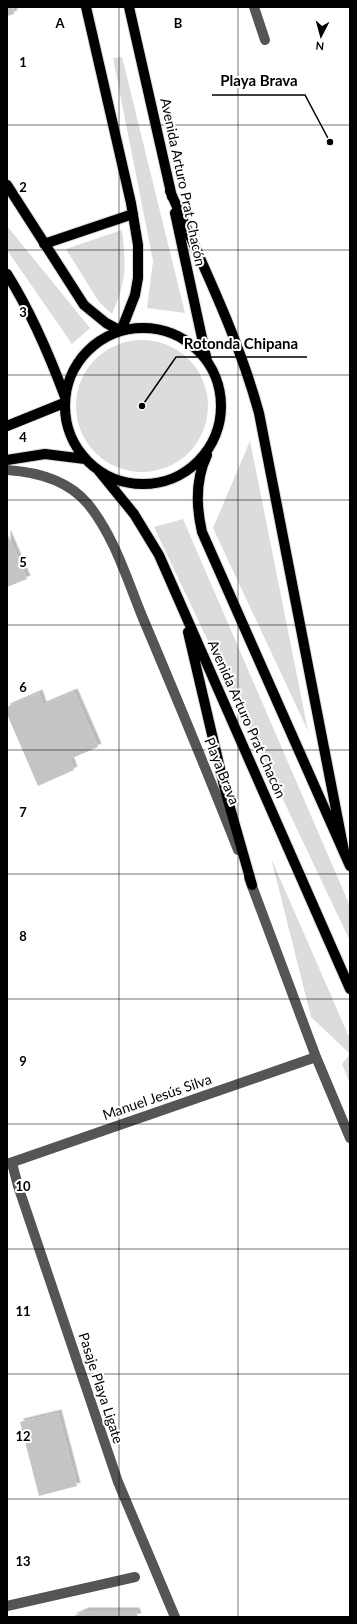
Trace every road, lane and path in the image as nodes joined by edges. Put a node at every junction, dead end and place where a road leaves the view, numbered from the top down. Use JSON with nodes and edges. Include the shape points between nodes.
{"nodes":[{"id":1,"x":86,"y":7,"type":"edge"},
{"id":2,"x":129,"y":7,"type":"edge"},
{"id":3,"x":254,"y":7,"type":"edge"},
{"id":4,"x":265,"y":40,"type":"dead end"},
{"id":5,"x":7,"y":185,"type":"edge"},
{"id":6,"x":170,"y":191,"type":"junction"},
{"id":7,"x":133,"y":214,"type":"junction"},
{"id":8,"x":44,"y":244,"type":"junction"},
{"id":9,"x":7,"y":274,"type":"edge"},
{"id":10,"x":121,"y":331,"type":"junction"},
{"id":11,"x":208,"y":363,"type":"junction"},
{"id":12,"x":64,"y":400,"type":"junction"},
{"id":13,"x":7,"y":426,"type":"edge"},
{"id":14,"x":211,"y":446,"type":"junction"},
{"id":15,"x":85,"y":459,"type":"junction"},
{"id":16,"x":7,"y":460,"type":"edge"},
{"id":17,"x":7,"y":470,"type":"edge"},
{"id":18,"x":100,"y":471,"type":"junction"},
{"id":19,"x":181,"y":605,"type":"junction"},
{"id":20,"x":344,"y":850,"type":"junction"},
{"id":21,"x":350,"y":866,"type":"edge"},
{"id":22,"x":252,"y":885,"type":"junction"},
{"id":23,"x":350,"y":989,"type":"edge"},
{"id":24,"x":316,"y":1056,"type":"junction"},
{"id":25,"x":350,"y":1138,"type":"edge"},
{"id":26,"x":10,"y":1164,"type":"edge"},
{"id":27,"x":135,"y":1577,"type":"dead end"},
{"id":28,"x":7,"y":1606,"type":"edge"},
{"id":29,"x":175,"y":1617,"type":"edge"}],
"edges":[{"from":1,"to":7,"type":"main road"},
{"from":2,"to":6,"type":"main road","name":"Avenida Arturo Prat Chacón"},
{"from":3,"to":4,"type":"street"},
{"from":5,"to":8,"type":"main road"},
{"from":6,"to":11,"type":"main road","name":"Avenida Arturo Prat Chacón"},
{"from":6,"to":20,"type":"main road","via":[[236,343],[259,413]]},
{"from":7,"to":8,"type":"main road"},
{"from":7,"to":10,"type":"main road","via":[[138,245],[138,278],[135,295]]},
{"from":8,"to":10,"type":"main road","via":[[84,305],[106,323]]},
{"from":9,"to":12,"type":"main road","via":[[37,329]]},
{"from":10,"to":11,"type":"main road","name":"Avenida Arturo Prat Chacón","via":[[146,328],[170,333],[191,345]]},
{"from":10,"to":12,"type":"main road","name":"Avenida Arturo Prat Chacón","via":[[100,340],[83,355],[71,375]]},
{"from":11,"to":14,"type":"main road","name":"Avenida Arturo Prat Chacón","via":[[218,386],[221,404],[219,422]]},
{"from":12,"to":13,"type":"main road"},
{"from":12,"to":15,"type":"main road","name":"Avenida Arturo Prat Chacón","via":[[64,415],[71,439]]},
{"from":14,"to":18,"type":"main road","name":"Avenida Arturo Prat Chacón","via":[[184,472],[161,482],[123,482]]},
{"from":14,"to":20,"type":"main road","name":"Avenida Arturo Prat Chacón","via":[[199,479],[197,498],[202,532]]},
{"from":15,"to":16,"type":"main road","via":[[45,454]]},
{"from":15,"to":18,"type":"main road","name":"Avenida Arturo Prat Chacón"},
{"from":17,"to":22,"type":"street","name":"Playa Brava","via":[[37,473],[64,484],[77,493],[97,517],[114,549]]},
{"from":18,"to":19,"type":"main road","name":"Avenida Arturo Prat Chacón","via":[[147,534]]},
{"from":19,"to":22,"type":"main road","via":[[225,790]]},
{"from":19,"to":23,"type":"main road","name":"Avenida Arturo Prat Chacón"},
{"from":20,"to":21,"type":"main road","name":"Avenida Arturo Prat Chacón"},
{"from":22,"to":24,"type":"street","name":"Playa Brava"},
{"from":24,"to":25,"type":"street","name":"Playa Brava"},
{"from":24,"to":26,"type":"street","name":"Manuel Jesús Silva"},
{"from":26,"to":29,"type":"street","name":"Pasaje Playa Ligate","via":[[118,1482]]},
{"from":27,"to":28,"type":"street"}]}
